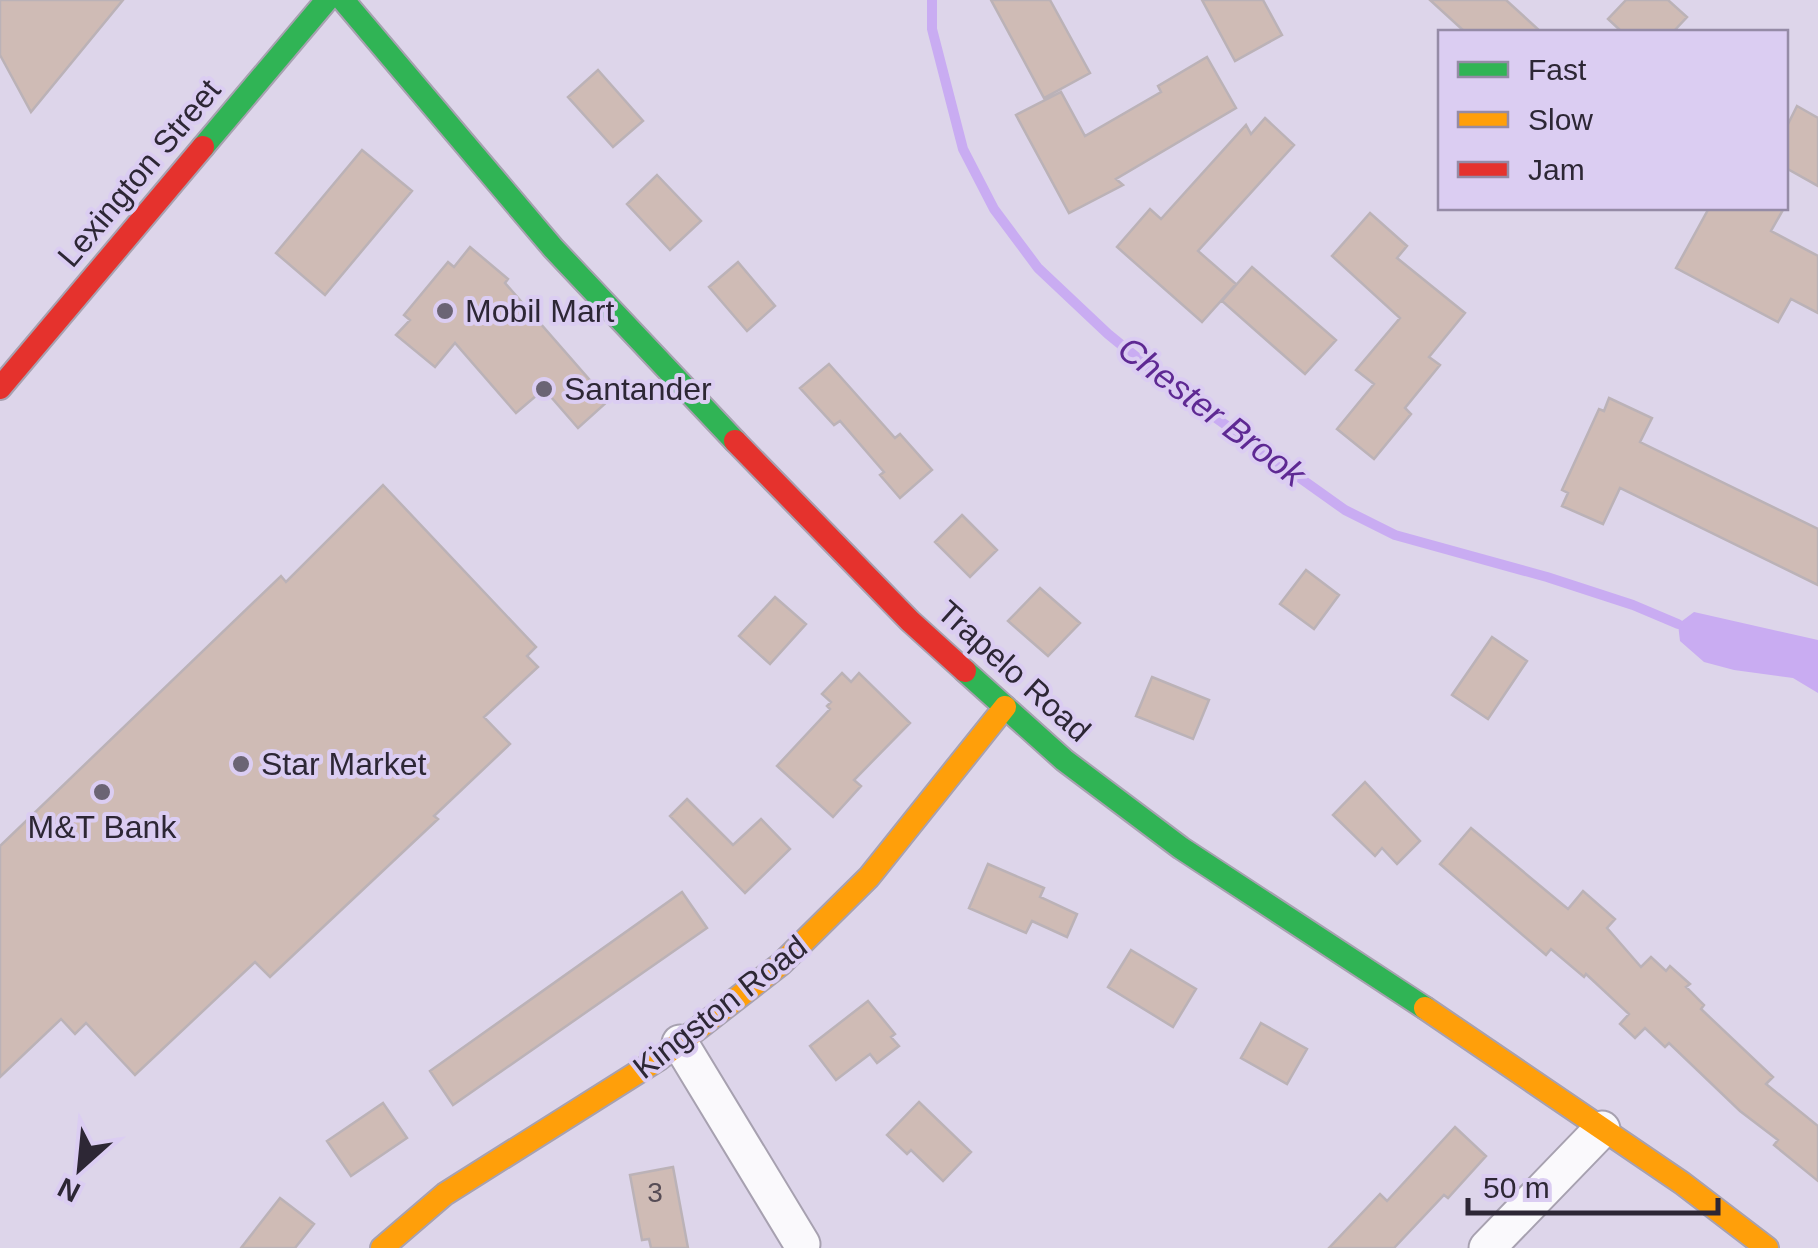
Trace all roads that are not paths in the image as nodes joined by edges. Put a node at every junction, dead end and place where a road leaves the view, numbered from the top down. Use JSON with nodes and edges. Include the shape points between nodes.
{"nodes":[{"id":1,"x":327,"y":0,"type":"edge"},
{"id":2,"x":343,"y":0,"type":"edge"},
{"id":3,"x":0,"y":388,"type":"edge"},
{"id":4,"x":1004,"y":706,"type":"junction"},
{"id":5,"x":680,"y":1043,"type":"junction"},
{"id":6,"x":1602,"y":1128,"type":"junction"},
{"id":7,"x":802,"y":1244,"type":"dead end"},
{"id":8,"x":382,"y":1248,"type":"edge"},
{"id":9,"x":1487,"y":1248,"type":"edge"},
{"id":10,"x":1767,"y":1248,"type":"edge"}],
"edges":[{"from":1,"to":3,"type":"main road","name":"Lexington Street"},
{"from":2,"to":4,"type":"main road","name":"Trapelo Road","via":[[554,248],[740,447],[910,622]]},
{"from":4,"to":5,"type":"main road","name":"Kingston Road","via":[[890,852],[819,930]]},
{"from":4,"to":6,"type":"main road","name":"Trapelo Road","via":[[1180,848]]},
{"from":5,"to":7,"type":"street"},
{"from":5,"to":8,"type":"main road","name":"Kingston Road","via":[[451,1192]]},
{"from":6,"to":9,"type":"street"},
{"from":6,"to":10,"type":"main road","name":"Trapelo Road"}]}
